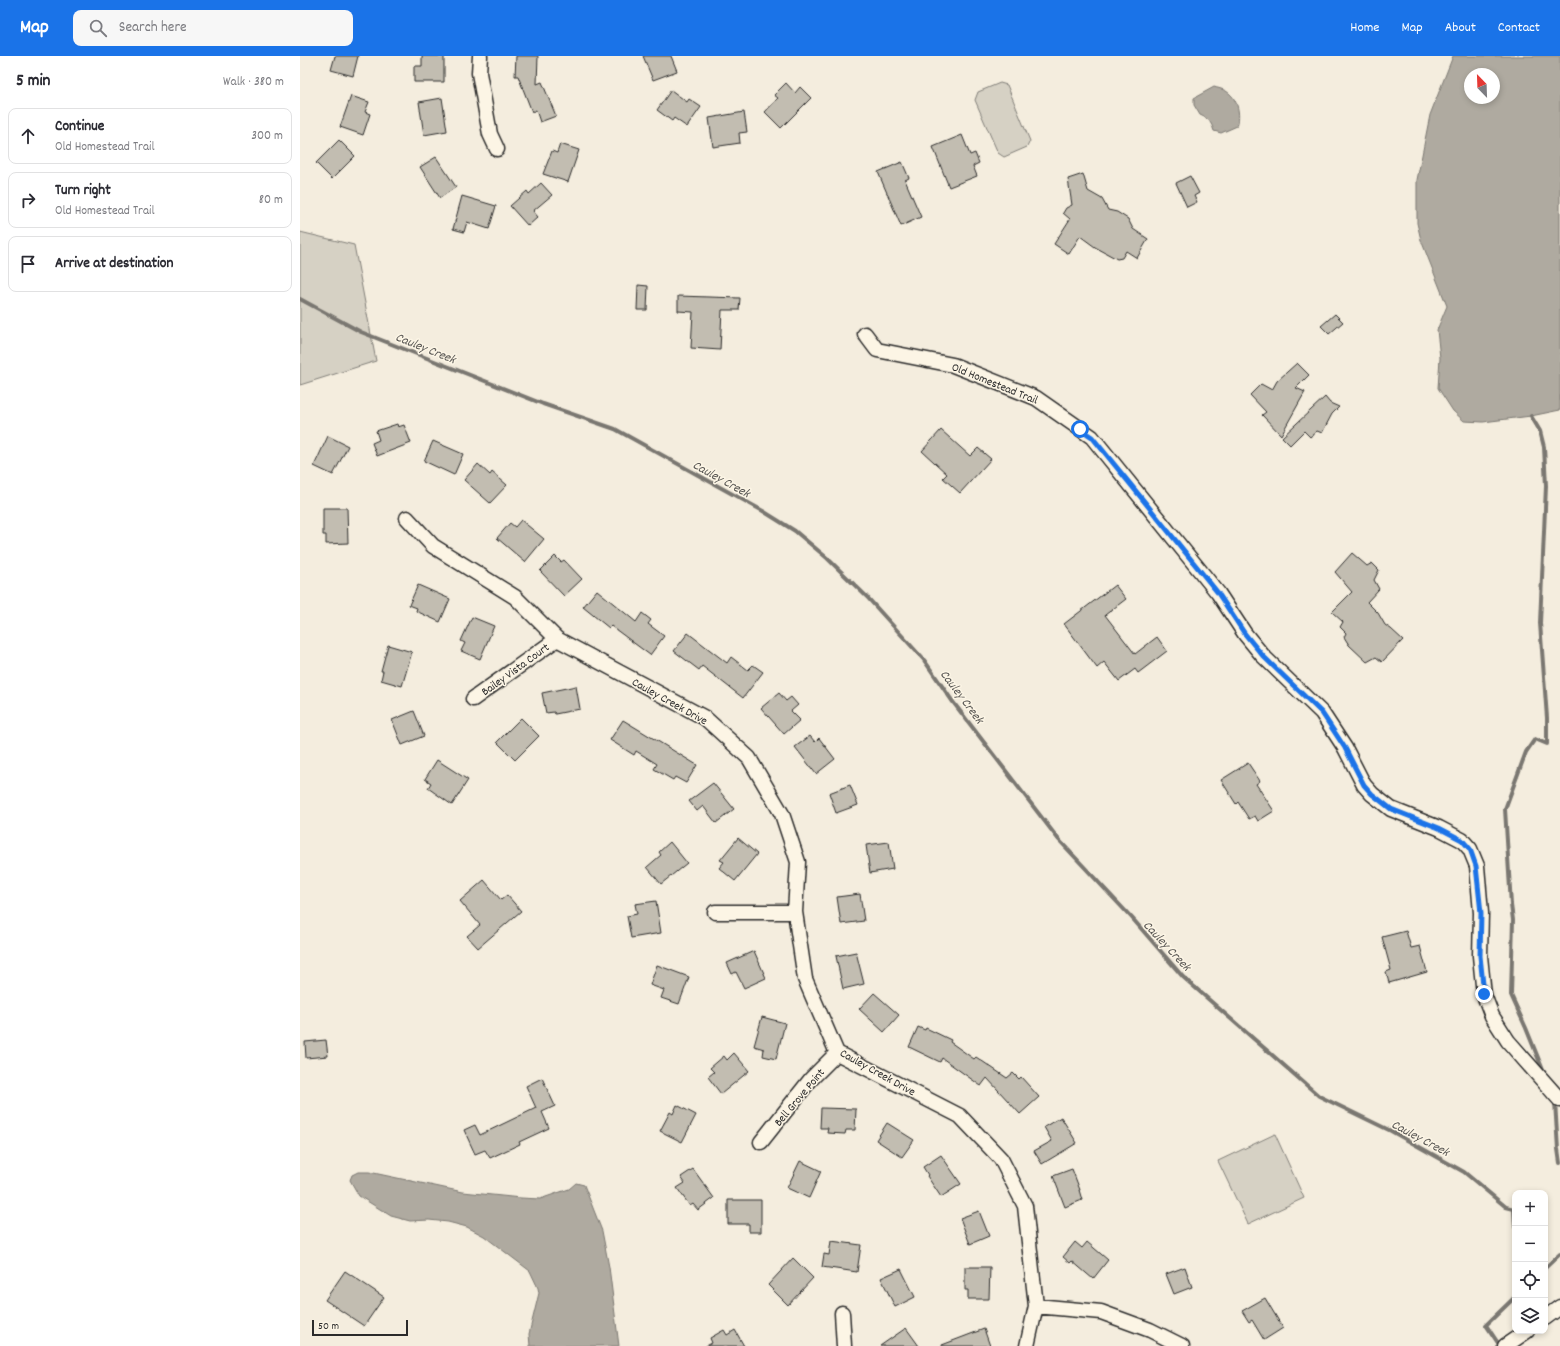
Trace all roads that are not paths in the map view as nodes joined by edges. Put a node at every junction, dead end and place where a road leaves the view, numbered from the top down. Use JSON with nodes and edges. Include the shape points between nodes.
{"nodes":[{"id":1,"x":480,"y":56,"type":"edge"},
{"id":2,"x":497,"y":149,"type":"dead end"},
{"id":3,"x":865,"y":334,"type":"dead end"},
{"id":4,"x":406,"y":518,"type":"dead end"},
{"id":5,"x":557,"y":639,"type":"junction"},
{"id":6,"x":473,"y":700,"type":"dead end"},
{"id":7,"x":715,"y":912,"type":"dead end"},
{"id":8,"x":795,"y":912,"type":"junction"},
{"id":9,"x":838,"y":1052,"type":"junction"},
{"id":10,"x":1560,"y":1100,"type":"edge"},
{"id":11,"x":761,"y":1142,"type":"dead end"},
{"id":12,"x":1036,"y":1306,"type":"junction"},
{"id":13,"x":1560,"y":1307,"type":"edge"},
{"id":14,"x":842,"y":1314,"type":"dead end"},
{"id":15,"x":1548,"y":1316,"type":"edge"},
{"id":16,"x":1523,"y":1334,"type":"edge"},
{"id":17,"x":844,"y":1346,"type":"edge"},
{"id":18,"x":1027,"y":1346,"type":"edge"},
{"id":19,"x":1182,"y":1346,"type":"edge"},
{"id":20,"x":1505,"y":1346,"type":"edge"}],
"edges":[{"from":1,"to":2,"type":"street","via":[[479,73],[490,134]]},
{"from":3,"to":10,"type":"street","name":"Old Homestead Trail","via":[[877,350],[953,365],[1036,398],[1092,437],[1218,593],[1259,651],[1322,713],[1345,748],[1364,785],[1372,794],[1391,809],[1462,840],[1470,849],[1476,866],[1481,913],[1480,956],[1484,994],[1492,1016],[1508,1041]]},
{"from":4,"to":5,"type":"street","name":"Cauley Creek Drive","via":[[433,546],[515,597]]},
{"from":5,"to":6,"type":"street","name":"Bailey Vista Court"},
{"from":5,"to":8,"type":"street","name":"Cauley Creek Drive","via":[[705,718],[749,758],[782,814],[798,862]]},
{"from":7,"to":8,"type":"street"},
{"from":8,"to":9,"type":"street","name":"Cauley Creek Drive","via":[[805,979]]},
{"from":9,"to":11,"type":"street","name":"Bell Grove Point","via":[[811,1078]]},
{"from":9,"to":12,"type":"street","name":"Cauley Creek Drive","via":[[960,1116],[1001,1159],[1025,1206]]},
{"from":12,"to":18,"type":"street","name":"Cauley Creek Drive"},
{"from":12,"to":19,"type":"street","via":[[1101,1312],[1150,1330]]},
{"from":13,"to":15,"type":"street"},
{"from":14,"to":17,"type":"street"},
{"from":16,"to":20,"type":"street"}]}
